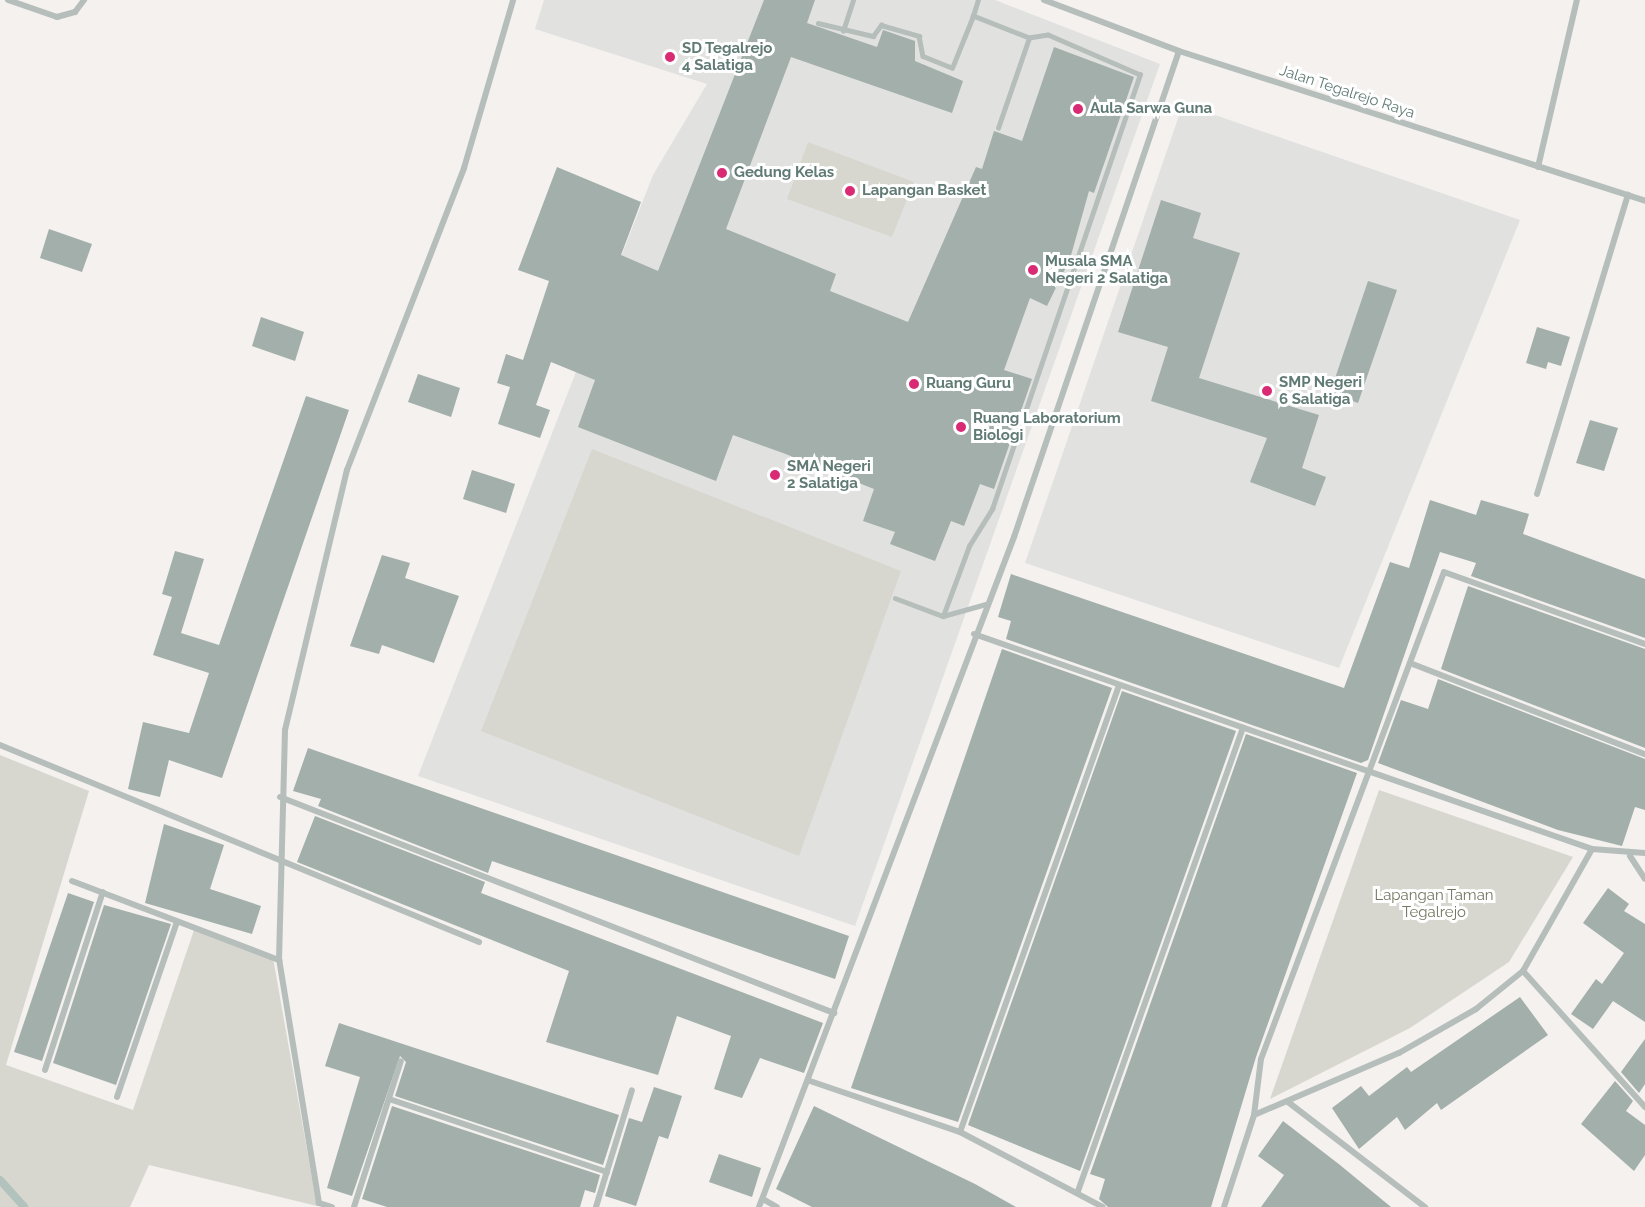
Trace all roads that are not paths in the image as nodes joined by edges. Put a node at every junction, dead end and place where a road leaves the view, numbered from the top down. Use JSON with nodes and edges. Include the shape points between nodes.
{"nodes":[{"id":1,"x":8,"y":0,"type":"edge"},
{"id":2,"x":84,"y":0,"type":"edge"},
{"id":3,"x":513,"y":0,"type":"edge"},
{"id":4,"x":853,"y":0,"type":"edge"},
{"id":5,"x":978,"y":0,"type":"edge"},
{"id":6,"x":1044,"y":0,"type":"edge"},
{"id":7,"x":1577,"y":0,"type":"edge"},
{"id":8,"x":973,"y":16,"type":"junction"},
{"id":9,"x":818,"y":23,"type":"dead end"},
{"id":10,"x":843,"y":31,"type":"junction"},
{"id":11,"x":1029,"y":38,"type":"junction"},
{"id":12,"x":1179,"y":51,"type":"junction"},
{"id":13,"x":998,"y":128,"type":"dead end"},
{"id":14,"x":1538,"y":167,"type":"junction"},
{"id":15,"x":1628,"y":195,"type":"junction"},
{"id":16,"x":1645,"y":201,"type":"edge"},
{"id":17,"x":1537,"y":494,"type":"dead end"},
{"id":18,"x":895,"y":598,"type":"dead end"},
{"id":19,"x":986,"y":604,"type":"junction"},
{"id":20,"x":943,"y":616,"type":"junction"},
{"id":21,"x":974,"y":634,"type":"junction"},
{"id":22,"x":1645,"y":644,"type":"edge"},
{"id":23,"x":1410,"y":663,"type":"junction"},
{"id":24,"x":1119,"y":685,"type":"junction"},
{"id":25,"x":1244,"y":728,"type":"junction"},
{"id":26,"x":0,"y":745,"type":"edge"},
{"id":27,"x":1645,"y":754,"type":"edge"},
{"id":28,"x":1372,"y":771,"type":"junction"},
{"id":29,"x":280,"y":797,"type":"junction"},
{"id":30,"x":1592,"y":849,"type":"junction"},
{"id":31,"x":1645,"y":853,"type":"edge"},
{"id":32,"x":1629,"y":856,"type":"junction"},
{"id":33,"x":279,"y":864,"type":"junction"},
{"id":34,"x":1645,"y":879,"type":"edge"},
{"id":35,"x":72,"y":881,"type":"dead end"},
{"id":36,"x":104,"y":892,"type":"junction"},
{"id":37,"x":177,"y":922,"type":"junction"},
{"id":38,"x":479,"y":942,"type":"dead end"},
{"id":39,"x":279,"y":960,"type":"junction"},
{"id":40,"x":1523,"y":970,"type":"junction"},
{"id":41,"x":834,"y":1014,"type":"junction"},
{"id":42,"x":401,"y":1061,"type":"dead end"},
{"id":43,"x":45,"y":1070,"type":"dead end"},
{"id":44,"x":810,"y":1081,"type":"junction"},
{"id":45,"x":632,"y":1090,"type":"dead end"},
{"id":46,"x":117,"y":1097,"type":"dead end"},
{"id":47,"x":389,"y":1099,"type":"junction"},
{"id":48,"x":1288,"y":1102,"type":"junction"},
{"id":49,"x":1645,"y":1107,"type":"edge"},
{"id":50,"x":1254,"y":1115,"type":"junction"},
{"id":51,"x":960,"y":1132,"type":"junction"},
{"id":52,"x":607,"y":1172,"type":"junction"},
{"id":53,"x":1078,"y":1191,"type":"junction"},
{"id":54,"x":763,"y":1199,"type":"junction"},
{"id":55,"x":319,"y":1205,"type":"edge"},
{"id":56,"x":332,"y":1207,"type":"edge"},
{"id":57,"x":354,"y":1207,"type":"edge"},
{"id":58,"x":596,"y":1207,"type":"edge"},
{"id":59,"x":759,"y":1207,"type":"edge"},
{"id":60,"x":777,"y":1207,"type":"edge"},
{"id":61,"x":1103,"y":1207,"type":"edge"},
{"id":62,"x":1224,"y":1207,"type":"edge"},
{"id":63,"x":1425,"y":1207,"type":"edge"}],
"edges":[{"from":1,"to":2,"type":"street","via":[[57,17],[75,12]]},
{"from":3,"to":29,"type":"street","via":[[464,168],[347,470],[285,730]]},
{"from":4,"to":10,"type":"lane"},
{"from":5,"to":8,"type":"lane"},
{"from":6,"to":12,"type":"street","name":"Jalan Tegalrejo Raya"},
{"from":7,"to":14,"type":"street"},
{"from":8,"to":10,"type":"lane","via":[[952,68],[923,56],[919,36],[881,25],[873,36]]},
{"from":8,"to":11,"type":"lane"},
{"from":9,"to":10,"type":"lane"},
{"from":11,"to":13,"type":"lane"},
{"from":11,"to":20,"type":"lane","via":[[1048,35],[1140,75],[992,510],[969,546]]},
{"from":12,"to":14,"type":"street","name":"Jalan Tegalrejo Raya"},
{"from":12,"to":19,"type":"street","via":[[1014,537]]},
{"from":14,"to":15,"type":"street","name":"Jalan Tegalrejo Raya"},
{"from":15,"to":16,"type":"street","name":"Jalan Tegalrejo Raya"},
{"from":15,"to":17,"type":"street"},
{"from":18,"to":20,"type":"lane"},
{"from":19,"to":20,"type":"lane"},
{"from":19,"to":21,"type":"street"},
{"from":21,"to":24,"type":"street"},
{"from":21,"to":41,"type":"street"},
{"from":22,"to":23,"type":"street","via":[[1447,569]]},
{"from":23,"to":27,"type":"street"},
{"from":23,"to":28,"type":"street"},
{"from":24,"to":25,"type":"street"},
{"from":24,"to":51,"type":"street"},
{"from":25,"to":28,"type":"street"},
{"from":25,"to":53,"type":"street"},
{"from":26,"to":33,"type":"street"},
{"from":28,"to":30,"type":"street"},
{"from":28,"to":50,"type":"street","via":[[1262,1059]]},
{"from":29,"to":33,"type":"street"},
{"from":29,"to":41,"type":"street"},
{"from":30,"to":32,"type":"street"},
{"from":30,"to":40,"type":"street"},
{"from":31,"to":32,"type":"street"},
{"from":32,"to":34,"type":"street"},
{"from":33,"to":38,"type":"street"},
{"from":33,"to":39,"type":"street"},
{"from":35,"to":36,"type":"street"},
{"from":36,"to":37,"type":"street"},
{"from":36,"to":43,"type":"street"},
{"from":37,"to":39,"type":"street"},
{"from":37,"to":46,"type":"street"},
{"from":39,"to":55,"type":"street"},
{"from":40,"to":48,"type":"street","via":[[1476,1009],[1399,1053]]},
{"from":40,"to":49,"type":"street"},
{"from":41,"to":44,"type":"street"},
{"from":42,"to":47,"type":"street"},
{"from":44,"to":51,"type":"street"},
{"from":44,"to":54,"type":"street"},
{"from":45,"to":52,"type":"street"},
{"from":47,"to":52,"type":"street"},
{"from":47,"to":57,"type":"street"},
{"from":48,"to":50,"type":"street"},
{"from":48,"to":63,"type":"street"},
{"from":50,"to":62,"type":"street"},
{"from":51,"to":53,"type":"street"},
{"from":52,"to":58,"type":"street"},
{"from":53,"to":61,"type":"street"},
{"from":54,"to":59,"type":"street"},
{"from":54,"to":60,"type":"street"},
{"from":55,"to":56,"type":"street"}]}
